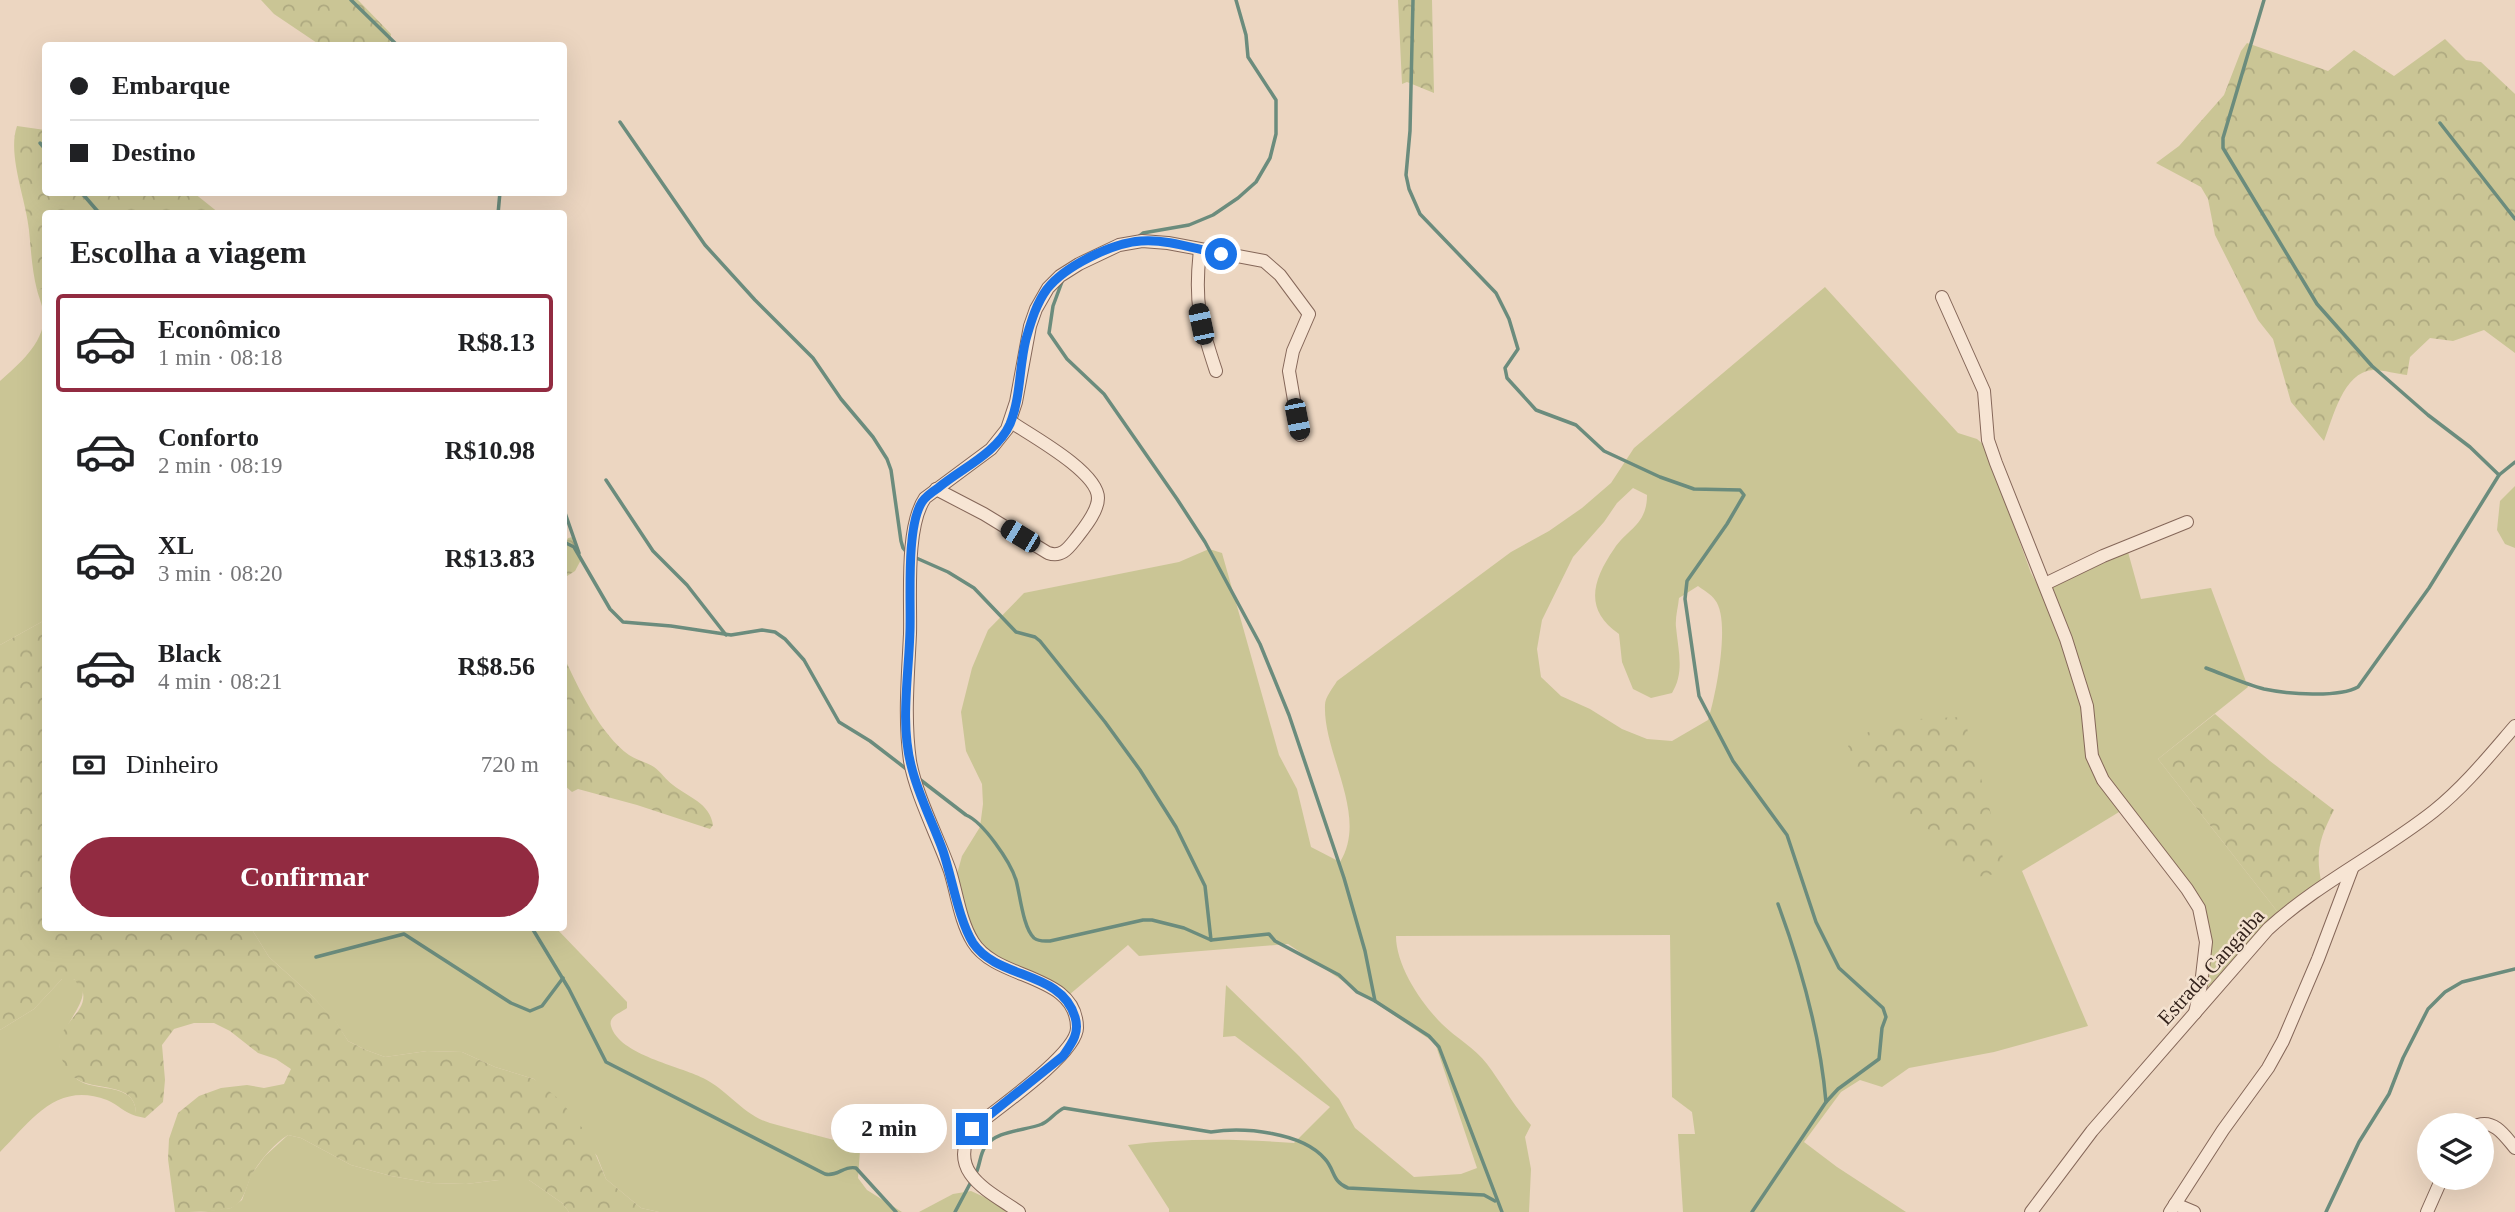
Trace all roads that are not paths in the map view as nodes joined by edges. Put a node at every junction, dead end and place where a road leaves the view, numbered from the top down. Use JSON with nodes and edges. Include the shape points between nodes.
{"nodes":[{"id":1,"x":1200,"y":250,"type":"junction"},
{"id":2,"x":1942,"y":297,"type":"dead end"},
{"id":3,"x":1216,"y":371,"type":"dead end"},
{"id":4,"x":1011,"y":422,"type":"junction"},
{"id":5,"x":1300,"y":435,"type":"dead end"},
{"id":6,"x":936,"y":489,"type":"junction"},
{"id":7,"x":2187,"y":522,"type":"dead end"},
{"id":8,"x":2045,"y":584,"type":"junction"},
{"id":9,"x":2515,"y":726,"type":"edge"},
{"id":10,"x":2352,"y":868,"type":"junction"},
{"id":11,"x":2195,"y":1013,"type":"junction"},
{"id":12,"x":2494,"y":1125,"type":"edge"},
{"id":13,"x":2515,"y":1148,"type":"edge"},
{"id":14,"x":2437,"y":1190,"type":"edge"},
{"id":15,"x":2172,"y":1208,"type":"edge"},
{"id":16,"x":1019,"y":1212,"type":"edge"},
{"id":17,"x":2031,"y":1212,"type":"edge"},
{"id":18,"x":2194,"y":1212,"type":"edge"},
{"id":19,"x":2427,"y":1212,"type":"edge"}],
"edges":[{"from":1,"to":3,"type":"street","via":[[1197,304]]},
{"from":1,"to":4,"type":"street","via":[[1142,241],[1119,245],[1060,276],[1048,288],[1030,326]]},
{"from":1,"to":5,"type":"street","via":[[1269,264],[1306,309],[1308,320],[1289,371]]},
{"from":2,"to":8,"type":"street","via":[[1984,391],[1996,463]]},
{"from":4,"to":6,"type":"street","via":[[991,449]]},
{"from":4,"to":6,"type":"street","via":[[1083,471],[1096,488],[1097,508],[1065,552],[1048,553]]},
{"from":6,"to":16,"type":"street","via":[[921,504],[912,545],[906,693],[911,765],[974,943],[992,962],[1062,994],[1077,1028],[1063,1056],[972,1129],[965,1145],[969,1175]]},
{"from":7,"to":8,"type":"street"},
{"from":8,"to":11,"type":"street","via":[[2087,706],[2096,769],[2187,889],[2203,918],[2206,953]]},
{"from":9,"to":10,"type":"street","name":"Estrada Cangaiba","via":[[2434,811]]},
{"from":10,"to":11,"type":"street","name":"Estrada Cangaiba","via":[[2268,929]]},
{"from":10,"to":15,"type":"street","via":[[2283,1041]]},
{"from":11,"to":17,"type":"street","name":"Estrada Cangaiba","via":[[2092,1130]]},
{"from":12,"to":13,"type":"street"},
{"from":14,"to":19,"type":"street"},
{"from":15,"to":18,"type":"street"}]}
